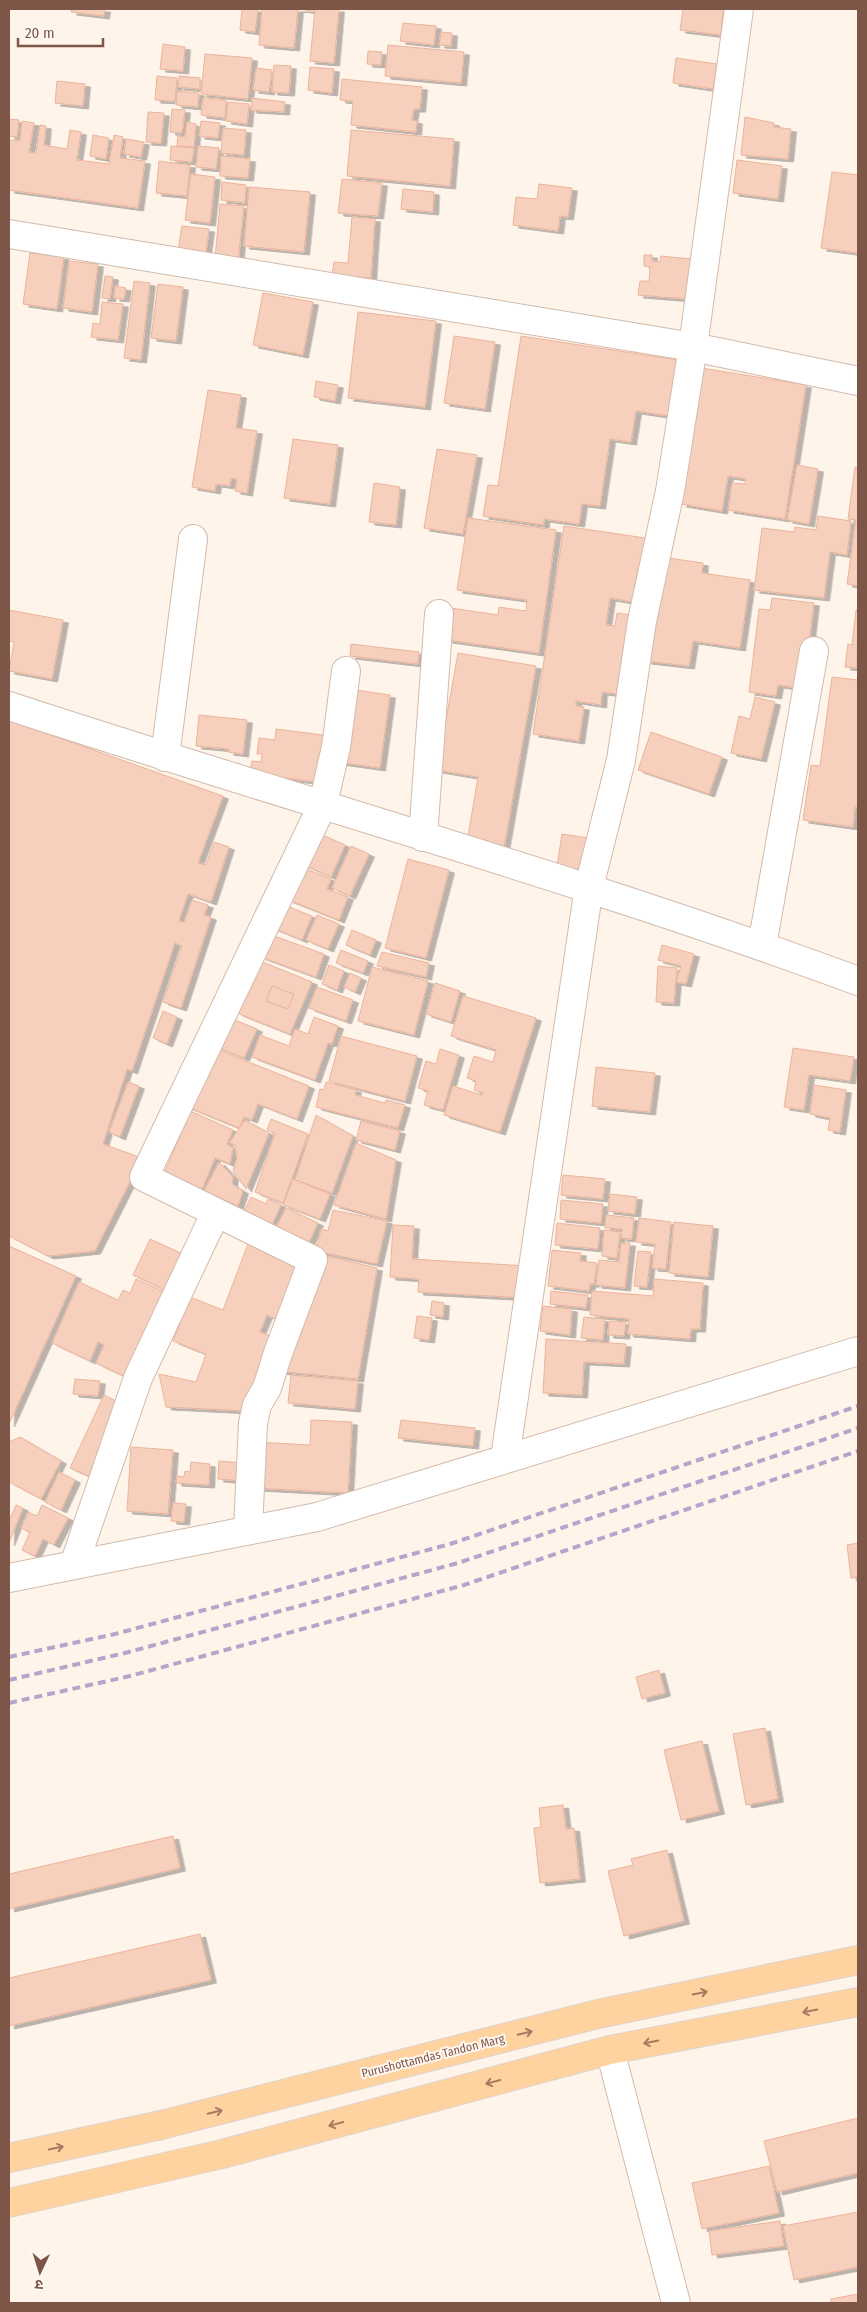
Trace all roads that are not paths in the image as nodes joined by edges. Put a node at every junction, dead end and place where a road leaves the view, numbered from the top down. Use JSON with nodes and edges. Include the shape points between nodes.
{"nodes":[{"id":1,"x":738,"y":9,"type":"edge"},
{"id":2,"x":9,"y":234,"type":"edge"},
{"id":3,"x":693,"y":347,"type":"junction"},
{"id":4,"x":858,"y":381,"type":"edge"},
{"id":5,"x":193,"y":539,"type":"dead end"},
{"id":6,"x":439,"y":614,"type":"dead end"},
{"id":7,"x":814,"y":651,"type":"dead end"},
{"id":8,"x":346,"y":671,"type":"dead end"},
{"id":9,"x":9,"y":706,"type":"edge"},
{"id":10,"x":165,"y":757,"type":"junction"},
{"id":11,"x":323,"y":804,"type":"junction"},
{"id":12,"x":423,"y":837,"type":"junction"},
{"id":13,"x":589,"y":887,"type":"junction"},
{"id":14,"x":762,"y":946,"type":"junction"},
{"id":15,"x":858,"y":981,"type":"edge"},
{"id":16,"x":216,"y":1214,"type":"junction"},
{"id":17,"x":858,"y":1351,"type":"edge"},
{"id":18,"x":505,"y":1458,"type":"junction"},
{"id":19,"x":248,"y":1530,"type":"junction"},
{"id":20,"x":74,"y":1565,"type":"junction"},
{"id":21,"x":9,"y":1578,"type":"edge"},
{"id":22,"x":858,"y":1960,"type":"edge"},
{"id":23,"x":858,"y":2002,"type":"edge"},
{"id":24,"x":610,"y":2050,"type":"junction"},
{"id":25,"x":9,"y":2158,"type":"edge"},
{"id":26,"x":9,"y":2203,"type":"edge"},
{"id":27,"x":676,"y":2303,"type":"edge"}],
"edges":[{"from":1,"to":3,"type":"street"},
{"from":2,"to":3,"type":"street"},
{"from":3,"to":4,"type":"street"},
{"from":3,"to":13,"type":"street","via":[[670,491],[642,621],[621,760]]},
{"from":5,"to":10,"type":"street"},
{"from":6,"to":12,"type":"street"},
{"from":7,"to":14,"type":"street"},
{"from":8,"to":11,"type":"street","via":[[336,747]]},
{"from":9,"to":10,"type":"street"},
{"from":10,"to":11,"type":"street"},
{"from":11,"to":12,"type":"street"},
{"from":11,"to":16,"type":"street","via":[[144,1177]]},
{"from":12,"to":13,"type":"street"},
{"from":13,"to":14,"type":"street"},
{"from":13,"to":18,"type":"street"},
{"from":14,"to":15,"type":"street"},
{"from":16,"to":19,"type":"street","via":[[313,1260],[252,1423]]},
{"from":16,"to":20,"type":"street","via":[[138,1378]]},
{"from":17,"to":18,"type":"street"},
{"from":18,"to":19,"type":"street","via":[[317,1517]]},
{"from":19,"to":20,"type":"street"},
{"from":20,"to":21,"type":"street"},
{"from":25,"to":22,"type":"main road","name":"Purushottamdas Tandon Marg","one_way":true,"via":[[161,2125],[598,2014]]},
{"from":23,"to":24,"type":"main road","one_way":true},
{"from":24,"to":26,"type":"main road","one_way":true,"via":[[222,2154]]},
{"from":24,"to":27,"type":"street"}]}
